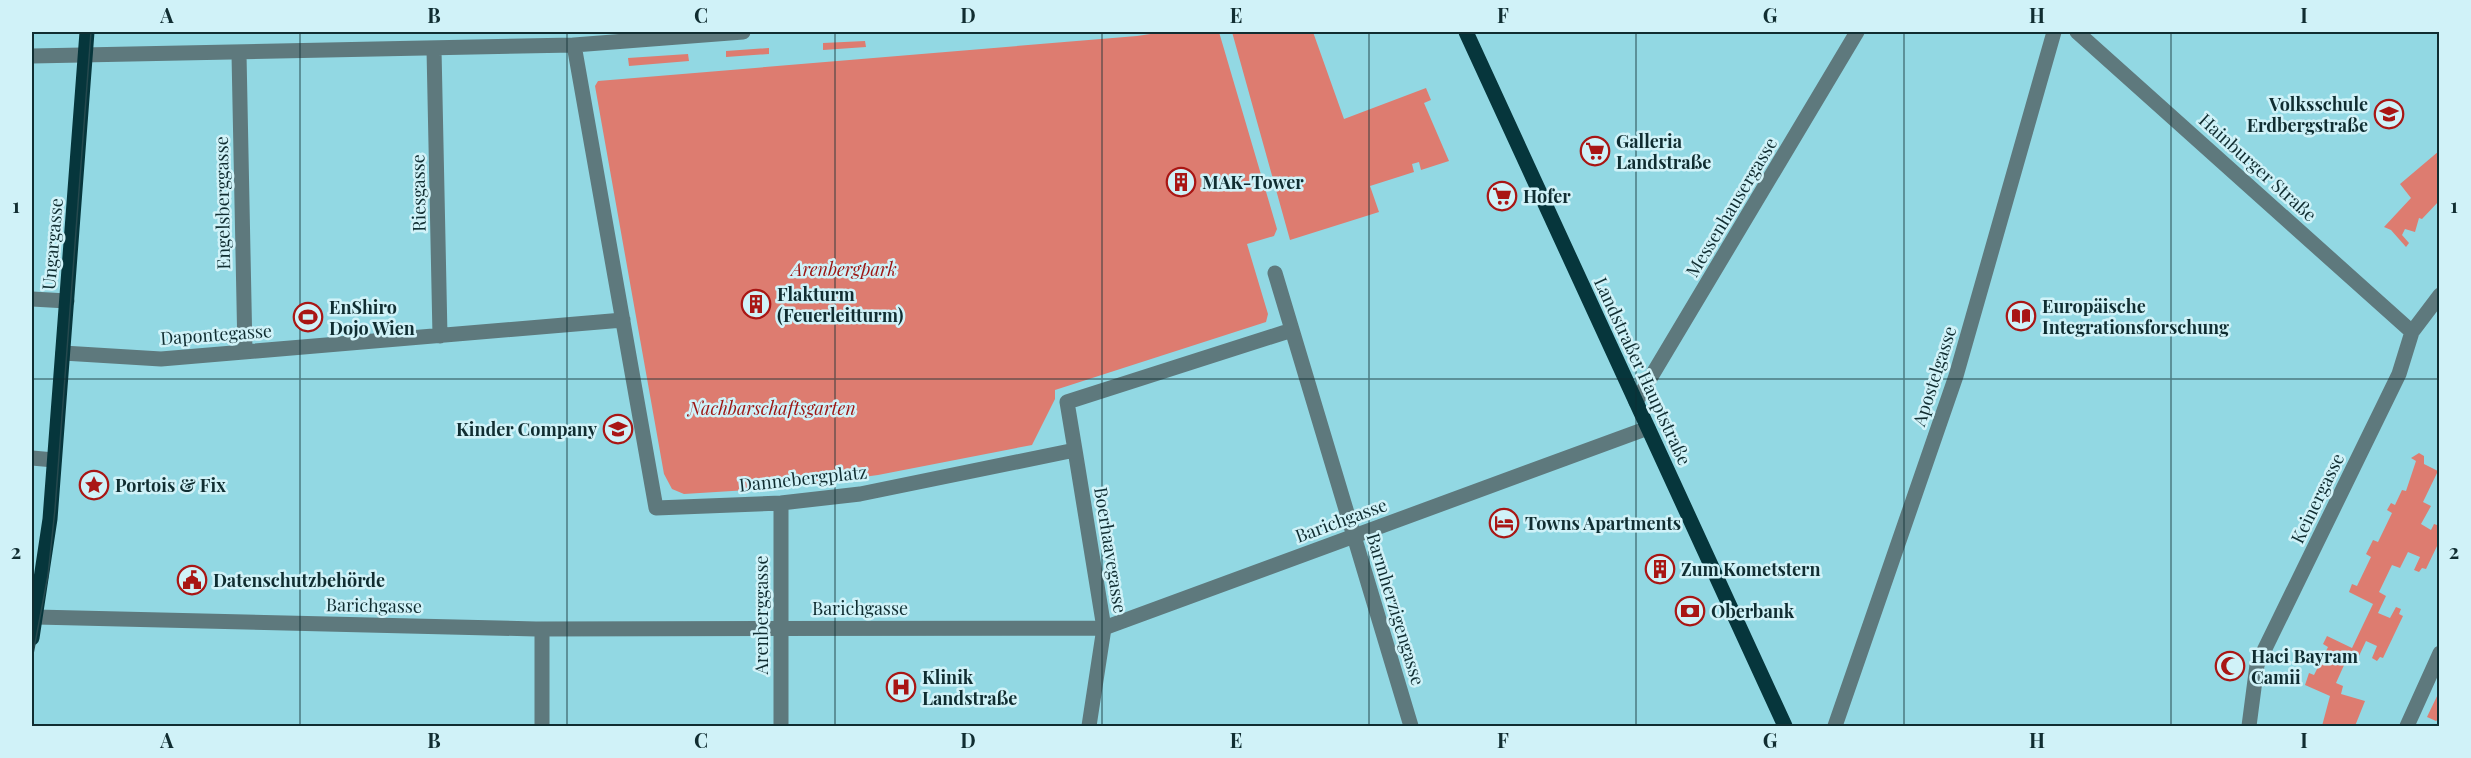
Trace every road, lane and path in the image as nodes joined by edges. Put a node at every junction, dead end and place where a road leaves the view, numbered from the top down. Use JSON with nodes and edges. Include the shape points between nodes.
{"nodes":[{"id":1,"x":87,"y":32,"type":"edge"},
{"id":2,"x":743,"y":32,"type":"edge"},
{"id":3,"x":1466,"y":32,"type":"edge"},
{"id":4,"x":1857,"y":32,"type":"edge"},
{"id":5,"x":2054,"y":32,"type":"edge"},
{"id":6,"x":2077,"y":32,"type":"edge"},
{"id":7,"x":613,"y":37,"type":"edge"},
{"id":8,"x":522,"y":39,"type":"edge"},
{"id":9,"x":574,"y":45,"type":"junction"},
{"id":10,"x":434,"y":49,"type":"junction"},
{"id":11,"x":239,"y":54,"type":"junction"},
{"id":12,"x":86,"y":55,"type":"junction"},
{"id":13,"x":32,"y":56,"type":"edge"},
{"id":14,"x":1275,"y":273,"type":"dead end"},
{"id":15,"x":2439,"y":295,"type":"edge"},
{"id":16,"x":32,"y":298,"type":"edge"},
{"id":17,"x":67,"y":301,"type":"junction"},
{"id":18,"x":623,"y":320,"type":"junction"},
{"id":19,"x":1292,"y":330,"type":"junction"},
{"id":20,"x":2412,"y":332,"type":"junction"},
{"id":21,"x":440,"y":336,"type":"junction"},
{"id":22,"x":245,"y":352,"type":"junction"},
{"id":23,"x":63,"y":353,"type":"junction"},
{"id":24,"x":1636,"y":402,"type":"junction"},
{"id":25,"x":1648,"y":428,"type":"junction"},
{"id":26,"x":1075,"y":450,"type":"junction"},
{"id":27,"x":32,"y":459,"type":"edge"},
{"id":28,"x":54,"y":460,"type":"junction"},
{"id":29,"x":781,"y":503,"type":"junction"},
{"id":30,"x":1354,"y":537,"type":"junction"},
{"id":31,"x":36,"y":617,"type":"junction"},
{"id":32,"x":781,"y":627,"type":"junction"},
{"id":33,"x":1104,"y":628,"type":"junction"},
{"id":34,"x":542,"y":629,"type":"junction"},
{"id":35,"x":32,"y":638,"type":"edge"},
{"id":36,"x":2439,"y":654,"type":"edge"},
{"id":37,"x":542,"y":726,"type":"edge"},
{"id":38,"x":780,"y":726,"type":"edge"},
{"id":39,"x":1089,"y":726,"type":"edge"},
{"id":40,"x":1411,"y":726,"type":"edge"},
{"id":41,"x":1785,"y":726,"type":"edge"},
{"id":42,"x":1835,"y":726,"type":"edge"},
{"id":43,"x":2249,"y":726,"type":"edge"},
{"id":44,"x":2407,"y":726,"type":"edge"}],
"edges":[{"from":1,"to":12,"type":"main road","name":"Ungargasse"},
{"from":2,"to":7,"type":"street"},
{"from":3,"to":24,"type":"main road","name":"Landstraßer Hauptstraße"},
{"from":4,"to":24,"type":"street","name":"Messenhausergasse"},
{"from":5,"to":42,"type":"street","name":"Apostelgasse","via":[[1956,376]]},
{"from":6,"to":20,"type":"street","name":"Hainburger Straße"},
{"from":7,"to":9,"type":"street"},
{"from":8,"to":9,"type":"street"},
{"from":8,"to":10,"type":"street"},
{"from":9,"to":18,"type":"street","name":"Dannebergplatz"},
{"from":10,"to":11,"type":"street"},
{"from":10,"to":21,"type":"street","name":"Riesgasse"},
{"from":11,"to":12,"type":"street"},
{"from":11,"to":22,"type":"street","name":"Engelsberggasse"},
{"from":12,"to":13,"type":"street"},
{"from":12,"to":17,"type":"main road","name":"Ungargasse"},
{"from":14,"to":19,"type":"street"},
{"from":15,"to":20,"type":"street","name":"Keinergasse"},
{"from":16,"to":17,"type":"street"},
{"from":17,"to":23,"type":"main road","name":"Ungargasse"},
{"from":18,"to":21,"type":"street","name":"Dapontegasse"},
{"from":18,"to":29,"type":"street","name":"Dannebergplatz","via":[[656,508]]},
{"from":19,"to":26,"type":"street","via":[[1067,402]]},
{"from":19,"to":30,"type":"street","name":"Barmherzigengasse"},
{"from":20,"to":43,"type":"street","name":"Keinergasse","via":[[2399,374],[2257,665]]},
{"from":21,"to":22,"type":"street","name":"Dapontegasse"},
{"from":22,"to":23,"type":"street","name":"Dapontegasse","via":[[161,359]]},
{"from":23,"to":28,"type":"main road","name":"Ungargasse"},
{"from":24,"to":25,"type":"main road","name":"Landstraßer Hauptstraße"},
{"from":25,"to":30,"type":"street","name":"Barichgasse"},
{"from":25,"to":41,"type":"main road","name":"Landstraßer Hauptstraße"},
{"from":26,"to":29,"type":"street","name":"Dannebergplatz","via":[[860,494]]},
{"from":26,"to":33,"type":"street","name":"Boerhaavegasse"},
{"from":27,"to":28,"type":"street"},
{"from":28,"to":31,"type":"main road","name":"Ungargasse"},
{"from":29,"to":32,"type":"street","name":"Arenberggasse"},
{"from":30,"to":33,"type":"street","name":"Barichgasse"},
{"from":30,"to":40,"type":"street","name":"Barmherzigengasse"},
{"from":31,"to":34,"type":"street","name":"Barichgasse"},
{"from":31,"to":35,"type":"main road","name":"Ungargasse"},
{"from":32,"to":33,"type":"street","name":"Barichgasse"},
{"from":32,"to":34,"type":"street","name":"Barichgasse"},
{"from":32,"to":38,"type":"street","name":"Arenberggasse"},
{"from":33,"to":39,"type":"street","name":"Boerhaavegasse"},
{"from":34,"to":37,"type":"street"},
{"from":36,"to":44,"type":"street"}]}
